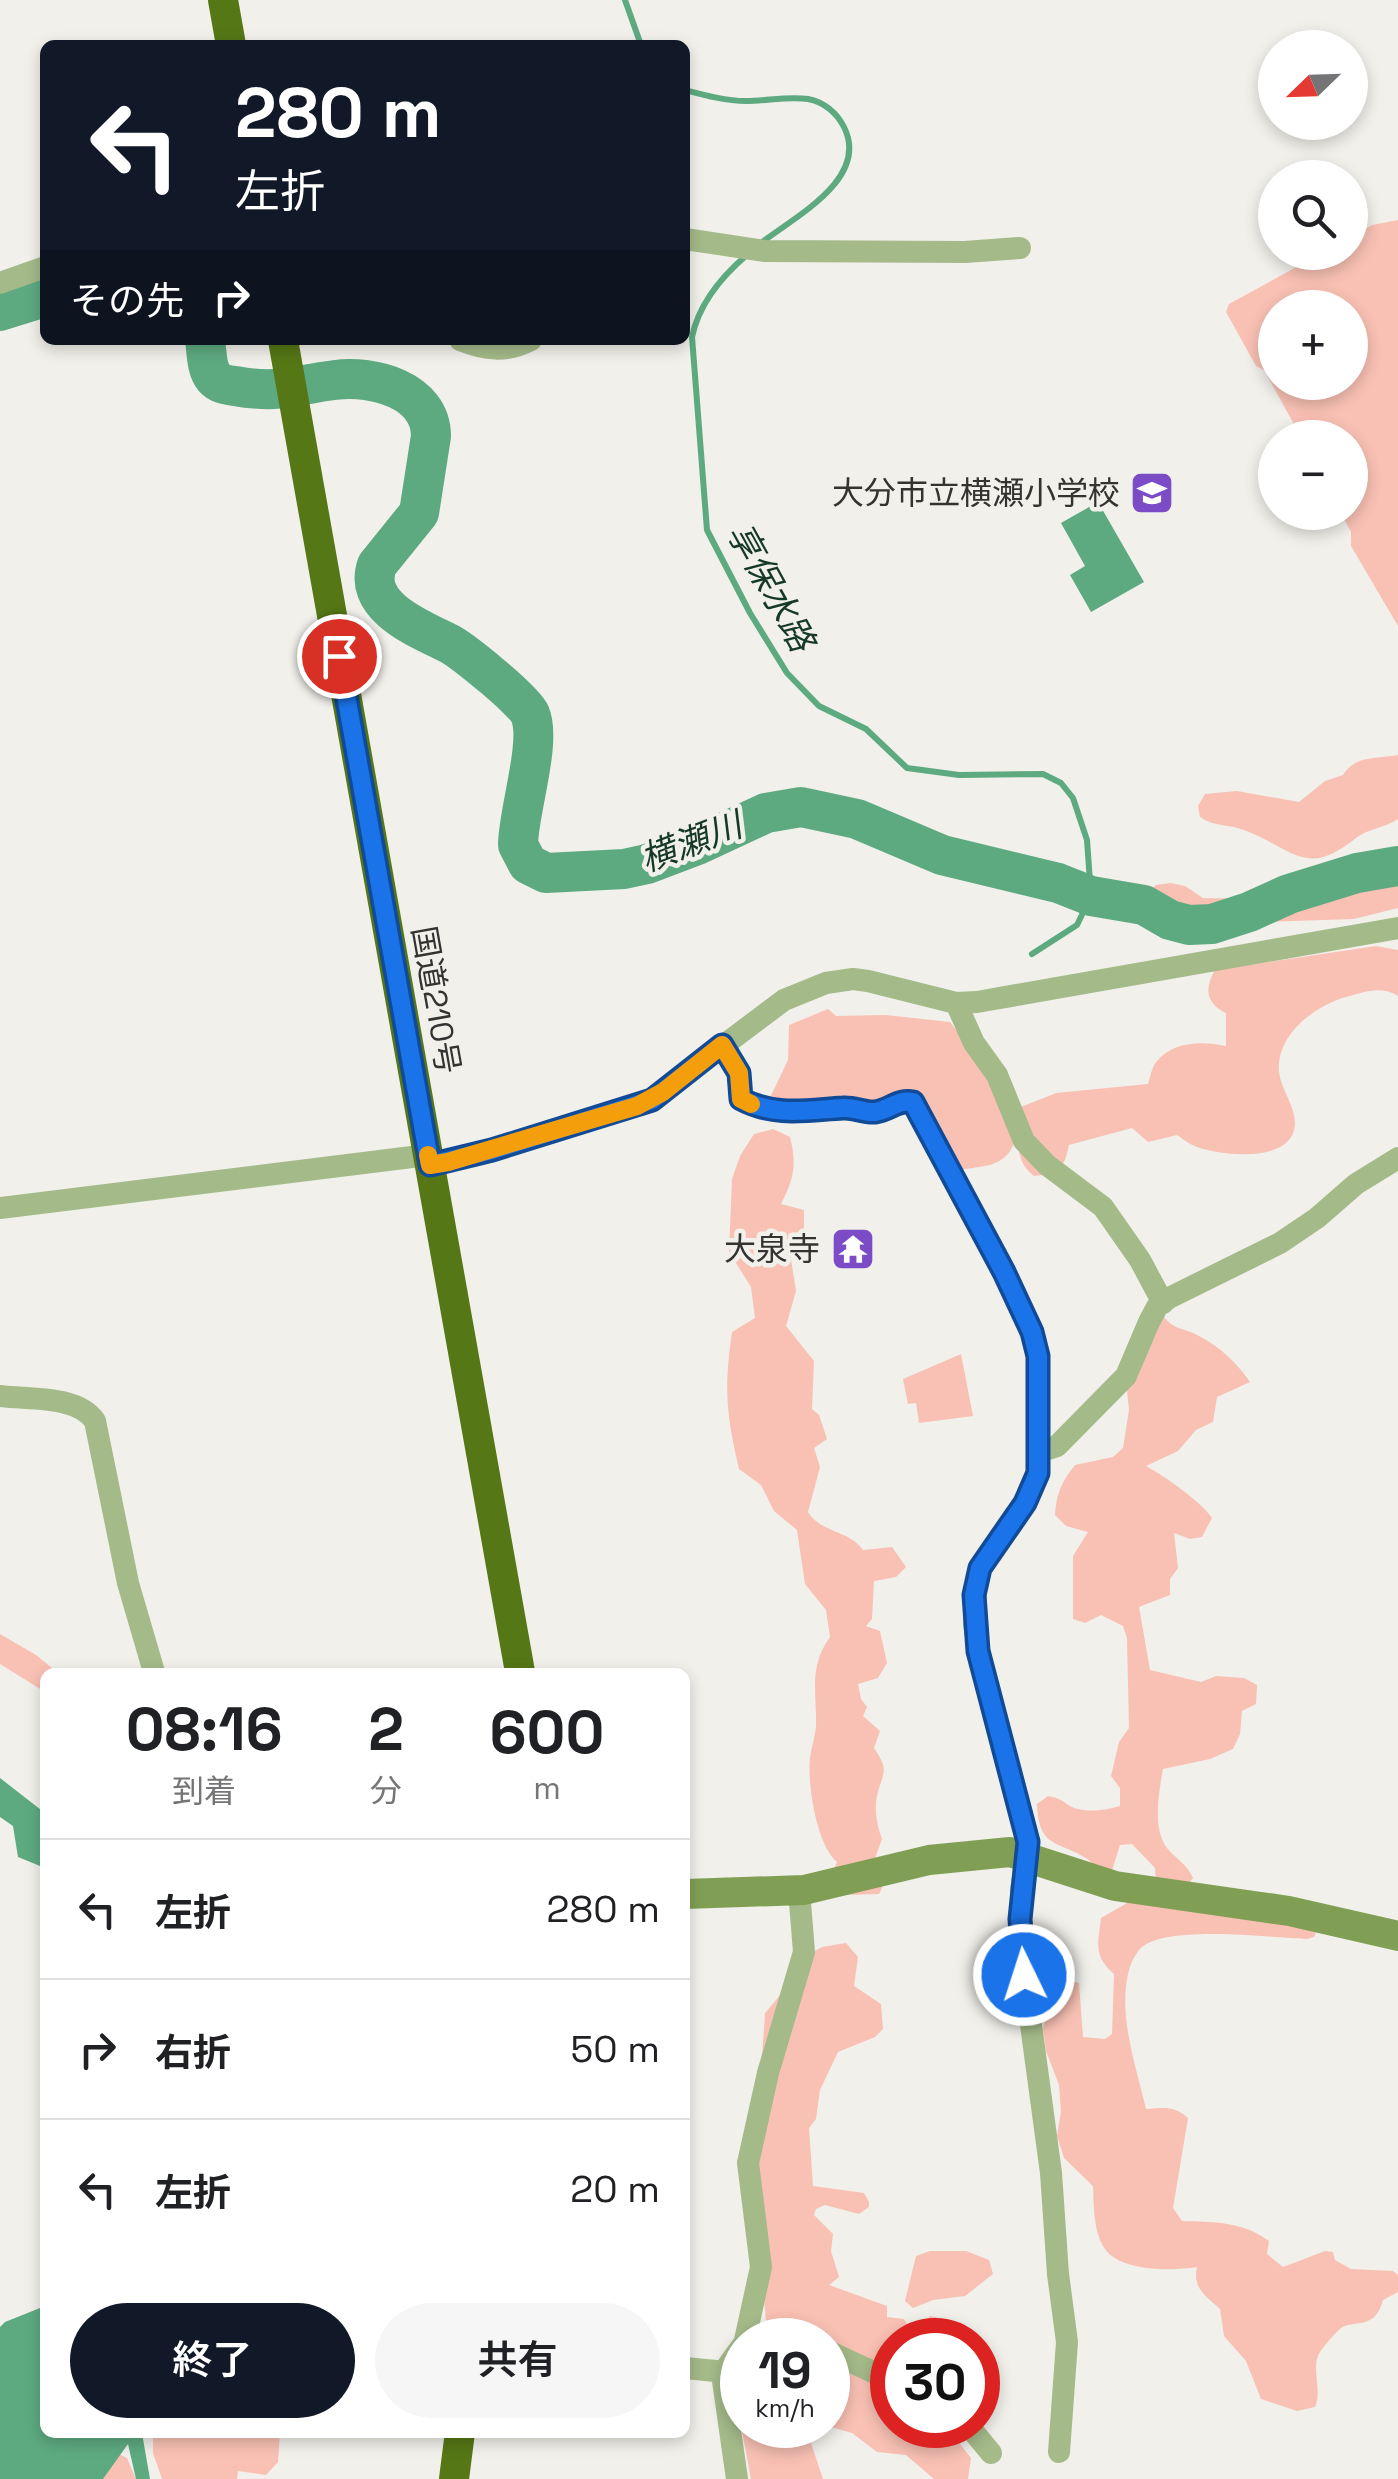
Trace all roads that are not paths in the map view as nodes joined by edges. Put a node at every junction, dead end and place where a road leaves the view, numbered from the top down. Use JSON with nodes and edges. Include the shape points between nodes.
{"nodes":[{"id":1,"x":223,"y":0,"type":"edge"},
{"id":2,"x":230,"y":40,"type":"edge"},
{"id":3,"x":690,"y":240,"type":"edge"},
{"id":4,"x":1020,"y":248,"type":"dead end"},
{"id":5,"x":40,"y":269,"type":"edge"},
{"id":6,"x":0,"y":283,"type":"edge"},
{"id":7,"x":479,"y":345,"type":"edge"},
{"id":8,"x":522,"y":345,"type":"edge"},
{"id":9,"x":284,"y":346,"type":"edge"},
{"id":10,"x":1398,"y":928,"type":"edge"},
{"id":11,"x":956,"y":1003,"type":"junction"},
{"id":12,"x":722,"y":1045,"type":"junction"},
{"id":13,"x":1398,"y":1158,"type":"edge"},
{"id":14,"x":429,"y":1160,"type":"junction"},
{"id":15,"x":0,"y":1208,"type":"edge"},
{"id":16,"x":1163,"y":1303,"type":"junction"},
{"id":17,"x":0,"y":1396,"type":"edge"},
{"id":18,"x":1039,"y":1452,"type":"junction"},
{"id":19,"x":153,"y":1668,"type":"edge"},
{"id":20,"x":519,"y":1668,"type":"edge"},
{"id":21,"x":1027,"y":1856,"type":"junction"},
{"id":22,"x":799,"y":1890,"type":"junction"},
{"id":23,"x":690,"y":1894,"type":"edge"},
{"id":24,"x":1398,"y":1936,"type":"edge"},
{"id":25,"x":750,"y":2318,"type":"edge"},
{"id":26,"x":690,"y":2368,"type":"edge"},
{"id":27,"x":720,"y":2371,"type":"edge"},
{"id":28,"x":459,"y":2438,"type":"edge"},
{"id":29,"x":732,"y":2448,"type":"edge"},
{"id":30,"x":987,"y":2448,"type":"edge"},
{"id":31,"x":1059,"y":2452,"type":"dead end"},
{"id":32,"x":991,"y":2453,"type":"dead end"},
{"id":33,"x":454,"y":2479,"type":"edge"},
{"id":34,"x":737,"y":2479,"type":"edge"}],
"edges":[{"from":1,"to":2,"type":"highway"},
{"from":3,"to":4,"type":"street","via":[[766,251]]},
{"from":5,"to":6,"type":"street"},
{"from":7,"to":8,"type":"street"},
{"from":9,"to":14,"type":"highway","name":"国道210号"},
{"from":10,"to":11,"type":"street"},
{"from":11,"to":12,"type":"street","via":[[841,980],[784,1000]]},
{"from":11,"to":16,"type":"street","via":[[1024,1141],[1104,1207]]},
{"from":12,"to":14,"type":"street","via":[[652,1100],[492,1150]]},
{"from":12,"to":18,"type":"street","via":[[739,1073],[741,1099],[759,1108],[876,1112],[904,1100],[916,1104],[1036,1344]]},
{"from":13,"to":16,"type":"street","via":[[1280,1244]]},
{"from":14,"to":15,"type":"street"},
{"from":14,"to":20,"type":"highway","name":"国道210号"},
{"from":16,"to":18,"type":"street","via":[[1126,1376],[1057,1446]]},
{"from":17,"to":19,"type":"street","via":[[62,1402],[95,1421]]},
{"from":18,"to":21,"type":"street","via":[[1035,1482],[983,1562],[974,1595],[978,1651]]},
{"from":21,"to":22,"type":"street","via":[[928,1860]]},
{"from":21,"to":24,"type":"street","via":[[1114,1886],[1289,1911]]},
{"from":21,"to":31,"type":"street","via":[[1021,1951],[1067,2342]]},
{"from":22,"to":23,"type":"street"},
{"from":22,"to":25,"type":"street","via":[[804,1952],[748,2163],[761,2267]]},
{"from":26,"to":27,"type":"street"},
{"from":28,"to":33,"type":"highway"},
{"from":29,"to":34,"type":"street"},
{"from":30,"to":32,"type":"street"}]}
